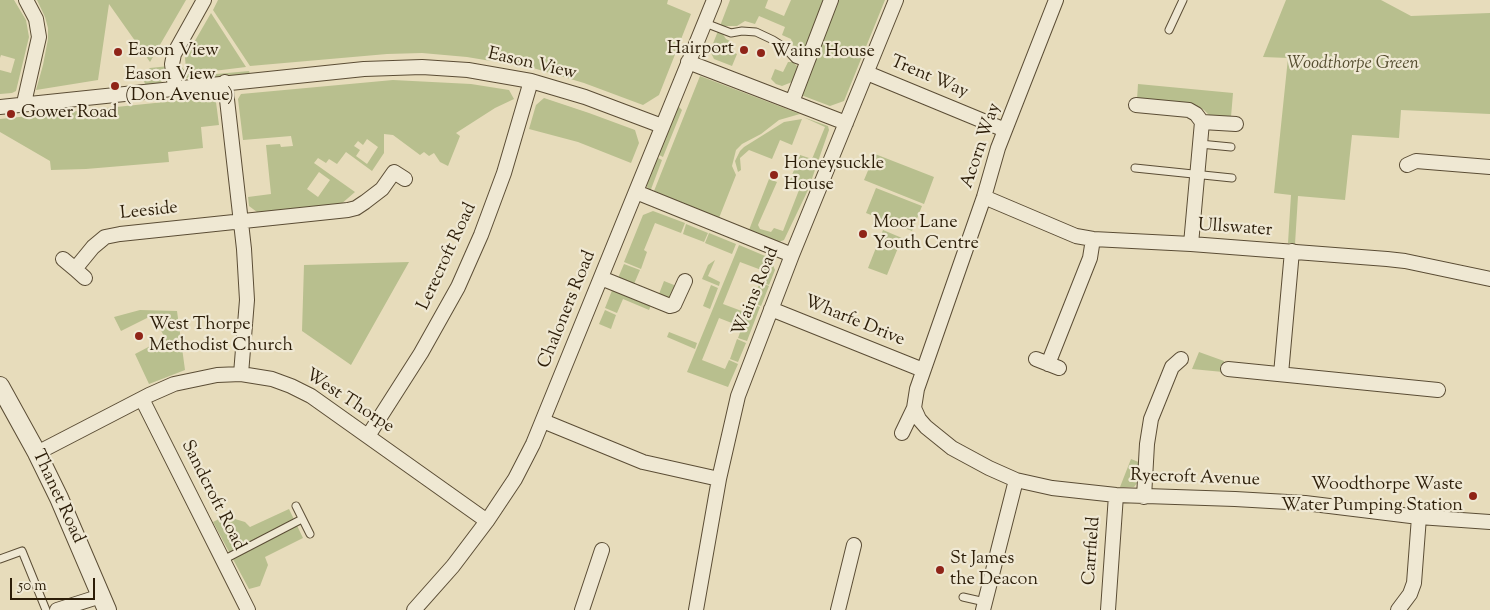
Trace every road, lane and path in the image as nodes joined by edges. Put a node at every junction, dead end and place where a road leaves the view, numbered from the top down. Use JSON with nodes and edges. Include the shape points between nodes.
{"nodes":[{"id":1,"x":26,"y":0,"type":"edge"},
{"id":2,"x":204,"y":0,"type":"edge"},
{"id":3,"x":714,"y":0,"type":"edge"},
{"id":4,"x":831,"y":0,"type":"edge"},
{"id":5,"x":896,"y":0,"type":"edge"},
{"id":6,"x":1056,"y":0,"type":"edge"},
{"id":7,"x":1183,"y":0,"type":"edge"},
{"id":8,"x":705,"y":23,"type":"junction"},
{"id":9,"x":1169,"y":30,"type":"dead end"},
{"id":10,"x":688,"y":62,"type":"junction"},
{"id":11,"x":806,"y":63,"type":"junction"},
{"id":12,"x":866,"y":73,"type":"junction"},
{"id":13,"x":531,"y":81,"type":"junction"},
{"id":14,"x":226,"y":82,"type":"junction"},
{"id":15,"x":175,"y":87,"type":"junction"},
{"id":16,"x":792,"y":102,"type":"junction"},
{"id":17,"x":24,"y":103,"type":"junction"},
{"id":18,"x":1136,"y":106,"type":"dead end"},
{"id":19,"x":0,"y":107,"type":"edge"},
{"id":20,"x":1202,"y":122,"type":"junction"},
{"id":21,"x":846,"y":124,"type":"junction"},
{"id":22,"x":1236,"y":124,"type":"dead end"},
{"id":23,"x":662,"y":126,"type":"junction"},
{"id":24,"x":1005,"y":130,"type":"junction"},
{"id":25,"x":1200,"y":144,"type":"junction"},
{"id":26,"x":1231,"y":147,"type":"dead end"},
{"id":27,"x":1407,"y":165,"type":"dead end"},
{"id":28,"x":1490,"y":167,"type":"edge"},
{"id":29,"x":1135,"y":168,"type":"dead end"},
{"id":30,"x":396,"y":172,"type":"dead end"},
{"id":31,"x":1198,"y":175,"type":"junction"},
{"id":32,"x":1232,"y":178,"type":"dead end"},
{"id":33,"x":636,"y":192,"type":"junction"},
{"id":34,"x":984,"y":197,"type":"junction"},
{"id":35,"x":241,"y":221,"type":"junction"},
{"id":36,"x":1093,"y":240,"type":"junction"},
{"id":37,"x":1191,"y":244,"type":"junction"},
{"id":38,"x":1292,"y":251,"type":"junction"},
{"id":39,"x":792,"y":255,"type":"junction"},
{"id":40,"x":63,"y":259,"type":"dead end"},
{"id":41,"x":601,"y":278,"type":"junction"},
{"id":42,"x":1490,"y":279,"type":"edge"},
{"id":43,"x":685,"y":281,"type":"dead end"},
{"id":44,"x":771,"y":309,"type":"junction"},
{"id":45,"x":1181,"y":359,"type":"dead end"},
{"id":46,"x":1048,"y":363,"type":"dead end"},
{"id":47,"x":1228,"y":369,"type":"dead end"},
{"id":48,"x":923,"y":370,"type":"junction"},
{"id":49,"x":241,"y":374,"type":"junction"},
{"id":50,"x":1281,"y":374,"type":"junction"},
{"id":51,"x":0,"y":386,"type":"edge"},
{"id":52,"x":1438,"y":390,"type":"dead end"},
{"id":53,"x":142,"y":399,"type":"junction"},
{"id":54,"x":917,"y":413,"type":"junction"},
{"id":55,"x":544,"y":421,"type":"junction"},
{"id":56,"x":902,"y":433,"type":"dead end"},
{"id":57,"x":368,"y":436,"type":"junction"},
{"id":58,"x":37,"y":453,"type":"junction"},
{"id":59,"x":719,"y":479,"type":"junction"},
{"id":60,"x":1016,"y":480,"type":"junction"},
{"id":61,"x":1116,"y":495,"type":"junction"},
{"id":62,"x":1144,"y":497,"type":"junction"},
{"id":63,"x":296,"y":506,"type":"dead end"},
{"id":64,"x":1419,"y":517,"type":"junction"},
{"id":65,"x":302,"y":519,"type":"junction"},
{"id":66,"x":487,"y":521,"type":"junction"},
{"id":67,"x":1490,"y":522,"type":"edge"},
{"id":68,"x":310,"y":534,"type":"dead end"},
{"id":69,"x":854,"y":545,"type":"dead end"},
{"id":70,"x":602,"y":550,"type":"dead end"},
{"id":71,"x":0,"y":559,"type":"edge"},
{"id":72,"x":223,"y":560,"type":"junction"},
{"id":73,"x":963,"y":597,"type":"dead end"},
{"id":74,"x":104,"y":603,"type":"edge"},
{"id":75,"x":984,"y":606,"type":"edge"},
{"id":76,"x":46,"y":610,"type":"edge"},
{"id":77,"x":57,"y":610,"type":"edge"},
{"id":78,"x":248,"y":610,"type":"edge"},
{"id":79,"x":414,"y":610,"type":"edge"},
{"id":80,"x":582,"y":610,"type":"edge"},
{"id":81,"x":696,"y":610,"type":"edge"},
{"id":82,"x":838,"y":610,"type":"edge"},
{"id":83,"x":1108,"y":610,"type":"edge"},
{"id":84,"x":1398,"y":610,"type":"edge"}],
"edges":[{"from":1,"to":17,"type":"street","via":[[36,19],[39,37]]},
{"from":2,"to":15,"type":"street","via":[[174,54]]},
{"from":3,"to":8,"type":"street","name":"Chaloners Road"},
{"from":4,"to":11,"type":"street"},
{"from":5,"to":12,"type":"street","name":"Wains Road"},
{"from":6,"to":24,"type":"street","name":"Acorn Way"},
{"from":7,"to":9,"type":"lane"},
{"from":8,"to":10,"type":"street","name":"Chaloners Road"},
{"from":8,"to":11,"type":"lane","via":[[731,33],[742,30],[756,32]]},
{"from":10,"to":16,"type":"street"},
{"from":10,"to":23,"type":"street","name":"Chaloners Road"},
{"from":11,"to":16,"type":"street"},
{"from":12,"to":21,"type":"street","name":"Wains Road"},
{"from":12,"to":24,"type":"street","name":"Trent Way"},
{"from":13,"to":14,"type":"street","name":"Eason View","via":[[468,70],[377,67]]},
{"from":13,"to":23,"type":"street","name":"Eason View"},
{"from":13,"to":57,"type":"street","name":"Lerecroft Road","via":[[504,174],[458,287]]},
{"from":14,"to":15,"type":"street","name":"Eason View"},
{"from":14,"to":35,"type":"street"},
{"from":15,"to":17,"type":"street","name":"Eason View"},
{"from":16,"to":21,"type":"street"},
{"from":17,"to":19,"type":"street","name":"Eason View"},
{"from":18,"to":20,"type":"street","via":[[1189,110]]},
{"from":20,"to":22,"type":"street"},
{"from":20,"to":25,"type":"street"},
{"from":21,"to":39,"type":"street","name":"Wains Road"},
{"from":23,"to":33,"type":"street","name":"Chaloners Road"},
{"from":24,"to":34,"type":"street","name":"Acorn Way"},
{"from":25,"to":26,"type":"lane"},
{"from":25,"to":31,"type":"street"},
{"from":27,"to":28,"type":"street","via":[[1416,161]]},
{"from":29,"to":31,"type":"lane"},
{"from":30,"to":35,"type":"street","name":"Leeside","via":[[382,189],[356,208]]},
{"from":31,"to":32,"type":"lane"},
{"from":31,"to":37,"type":"street"},
{"from":33,"to":39,"type":"street"},
{"from":33,"to":41,"type":"street","name":"Chaloners Road"},
{"from":34,"to":36,"type":"street","name":"Ullswater","via":[[1076,236]]},
{"from":34,"to":48,"type":"street","name":"Acorn Way"},
{"from":35,"to":40,"type":"street","name":"Leeside","via":[[105,237],[93,247],[80,274]]},
{"from":35,"to":49,"type":"street","via":[[247,300]]},
{"from":36,"to":37,"type":"street","name":"Ullswater"},
{"from":36,"to":46,"type":"street","via":[[1090,258]]},
{"from":37,"to":38,"type":"street","name":"Ullswater"},
{"from":38,"to":42,"type":"street","name":"Ullswater","via":[[1405,261]]},
{"from":38,"to":50,"type":"street"},
{"from":39,"to":44,"type":"street","name":"Wains Road"},
{"from":41,"to":43,"type":"street","via":[[670,306]]},
{"from":41,"to":55,"type":"street","name":"Chaloners Road"},
{"from":44,"to":48,"type":"street","name":"Wharfe Drive"},
{"from":44,"to":59,"type":"street","name":"Wains Road","via":[[738,396]]},
{"from":45,"to":62,"type":"street","via":[[1172,367],[1151,419]]},
{"from":47,"to":50,"type":"street"},
{"from":48,"to":54,"type":"street","name":"Acorn Way","via":[[914,399]]},
{"from":49,"to":53,"type":"street","name":"West Thorpe","via":[[217,375],[174,384]]},
{"from":49,"to":57,"type":"street","name":"West Thorpe","via":[[291,386],[311,396]]},
{"from":50,"to":52,"type":"street","via":[[1399,379]]},
{"from":51,"to":58,"type":"street","name":"Thanet Road"},
{"from":53,"to":58,"type":"street","name":"West Thorpe"},
{"from":53,"to":72,"type":"street","name":"Sandcroft Road"},
{"from":54,"to":56,"type":"street","name":"Acorn Way"},
{"from":54,"to":60,"type":"street","name":"Ryecroft Avenue","via":[[931,432],[952,448]]},
{"from":55,"to":59,"type":"street","via":[[643,462]]},
{"from":55,"to":66,"type":"street","name":"Chaloners Road","via":[[515,479]]},
{"from":57,"to":66,"type":"street","name":"West Thorpe"},
{"from":58,"to":74,"type":"street","name":"Thanet Road"},
{"from":59,"to":81,"type":"street","name":"Wains Road"},
{"from":60,"to":61,"type":"street","name":"Ryecroft Avenue","via":[[1052,488]]},
{"from":60,"to":75,"type":"street"},
{"from":61,"to":62,"type":"street","name":"Ryecroft Avenue"},
{"from":61,"to":83,"type":"street","name":"Carrfield"},
{"from":62,"to":64,"type":"street","name":"Ryecroft Avenue","via":[[1305,503]]},
{"from":63,"to":65,"type":"lane"},
{"from":64,"to":67,"type":"street","name":"Ryecroft Avenue"},
{"from":64,"to":84,"type":"street","via":[[1414,583]]},
{"from":65,"to":68,"type":"lane"},
{"from":65,"to":72,"type":"lane"},
{"from":66,"to":79,"type":"street","name":"Chaloners Road"},
{"from":69,"to":82,"type":"street"},
{"from":70,"to":80,"type":"street"},
{"from":71,"to":76,"type":"lane","via":[[22,551]]},
{"from":72,"to":78,"type":"street","name":"Sandcroft Road"},
{"from":73,"to":75,"type":"lane"},
{"from":74,"to":77,"type":"street"}]}
